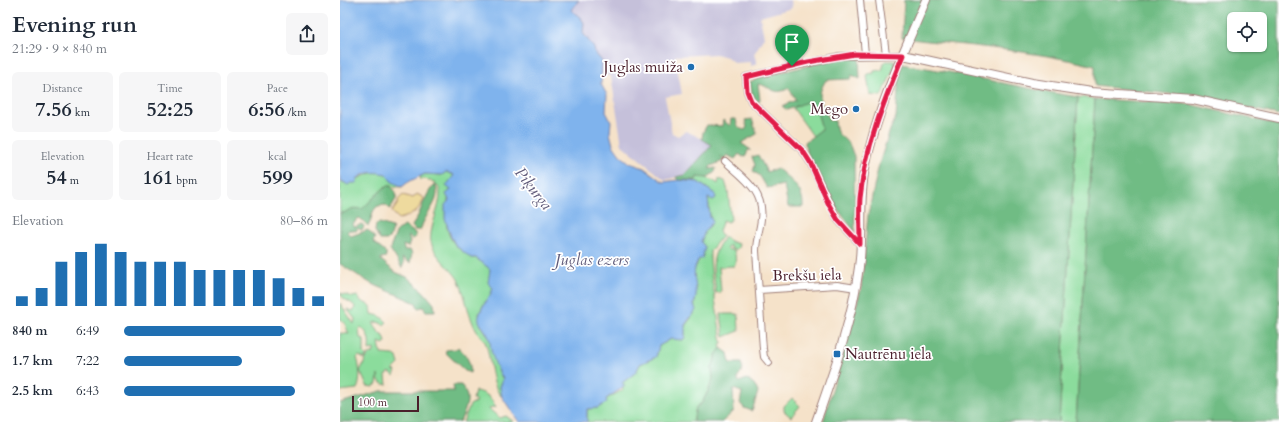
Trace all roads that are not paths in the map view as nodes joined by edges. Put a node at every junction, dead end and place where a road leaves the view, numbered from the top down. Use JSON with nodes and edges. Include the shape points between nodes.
{"nodes":[{"id":1,"x":860,"y":0,"type":"edge"},
{"id":2,"x":879,"y":0,"type":"edge"},
{"id":3,"x":926,"y":0,"type":"edge"},
{"id":4,"x":865,"y":54,"type":"junction"},
{"id":5,"x":886,"y":54,"type":"junction"},
{"id":6,"x":903,"y":55,"type":"junction"},
{"id":7,"x":1279,"y":118,"type":"edge"},
{"id":8,"x":725,"y":161,"type":"dead end"},
{"id":9,"x":860,"y":244,"type":"junction"},
{"id":10,"x":856,"y":288,"type":"junction"},
{"id":11,"x":759,"y":290,"type":"junction"},
{"id":12,"x":769,"y":363,"type":"dead end"},
{"id":13,"x":816,"y":422,"type":"edge"}],
"edges":[{"from":1,"to":4,"type":"street"},
{"from":2,"to":5,"type":"street"},
{"from":3,"to":6,"type":"main road"},
{"from":4,"to":5,"type":"street"},
{"from":4,"to":9,"type":"street","via":[[831,57],[746,77],[751,101],[803,151],[838,220]]},
{"from":5,"to":6,"type":"street"},
{"from":6,"to":7,"type":"main road","via":[[1032,84],[1091,92],[1193,99]]},
{"from":6,"to":9,"type":"main road","via":[[876,124],[866,162],[860,199]]},
{"from":8,"to":11,"type":"street","name":"Brekšu iela","via":[[760,198],[762,212],[756,243]]},
{"from":9,"to":10,"type":"main road","via":[[860,267]]},
{"from":10,"to":11,"type":"street","name":"Brekšu iela","via":[[837,285]]},
{"from":10,"to":13,"type":"main road","via":[[841,351]]},
{"from":11,"to":12,"type":"street","name":"Brekšu iela","via":[[764,356]]}]}
